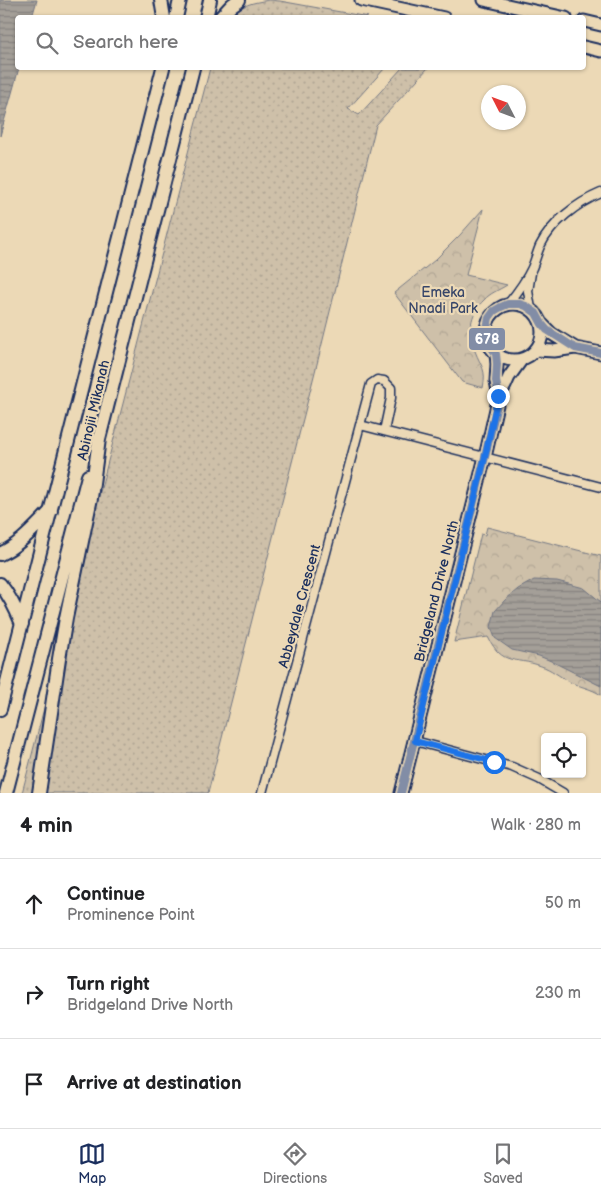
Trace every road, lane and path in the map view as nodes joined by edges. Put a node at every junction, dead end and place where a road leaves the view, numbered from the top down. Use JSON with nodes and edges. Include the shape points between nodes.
{"nodes":[{"id":1,"x":161,"y":0,"type":"edge"},
{"id":2,"x":180,"y":0,"type":"edge"},
{"id":3,"x":210,"y":0,"type":"edge"},
{"id":4,"x":239,"y":0,"type":"edge"},
{"id":5,"x":362,"y":0,"type":"edge"},
{"id":6,"x":484,"y":0,"type":"edge"},
{"id":7,"x":164,"y":15,"type":"edge"},
{"id":8,"x":177,"y":15,"type":"edge"},
{"id":9,"x":207,"y":15,"type":"edge"},
{"id":10,"x":222,"y":15,"type":"edge"},
{"id":11,"x":430,"y":15,"type":"edge"},
{"id":12,"x":552,"y":15,"type":"edge"},
{"id":13,"x":586,"y":21,"type":"edge"},
{"id":14,"x":601,"y":25,"type":"edge"},
{"id":15,"x":586,"y":47,"type":"edge"},
{"id":16,"x":601,"y":51,"type":"edge"},
{"id":17,"x":162,"y":70,"type":"edge"},
{"id":18,"x":192,"y":70,"type":"edge"},
{"id":19,"x":601,"y":193,"type":"edge"},
{"id":20,"x":532,"y":268,"type":"junction"},
{"id":21,"x":508,"y":304,"type":"junction"},
{"id":22,"x":531,"y":309,"type":"junction"},
{"id":23,"x":542,"y":324,"type":"junction"},
{"id":24,"x":575,"y":348,"type":"junction"},
{"id":25,"x":536,"y":350,"type":"junction"},
{"id":26,"x":601,"y":353,"type":"edge"},
{"id":27,"x":496,"y":354,"type":"junction"},
{"id":28,"x":522,"y":359,"type":"junction"},
{"id":29,"x":498,"y":396,"type":"junction"},
{"id":30,"x":360,"y":425,"type":"junction"},
{"id":31,"x":384,"y":431,"type":"junction"},
{"id":32,"x":99,"y":439,"type":"junction"},
{"id":33,"x":485,"y":457,"type":"junction"},
{"id":34,"x":601,"y":487,"type":"edge"},
{"id":35,"x":51,"y":511,"type":"junction"},
{"id":36,"x":0,"y":554,"type":"edge"},
{"id":37,"x":0,"y":584,"type":"edge"},
{"id":38,"x":22,"y":624,"type":"junction"},
{"id":39,"x":0,"y":709,"type":"edge"},
{"id":40,"x":415,"y":741,"type":"junction"},
{"id":41,"x":6,"y":793,"type":"edge"},
{"id":42,"x":39,"y":793,"type":"edge"},
{"id":43,"x":262,"y":793,"type":"edge"},
{"id":44,"x":401,"y":793,"type":"edge"},
{"id":45,"x":563,"y":793,"type":"edge"}],
"edges":[{"from":1,"to":7,"type":"main road"},
{"from":2,"to":8,"type":"main road"},
{"from":3,"to":9,"type":"main road"},
{"from":4,"to":10,"type":"main road"},
{"from":5,"to":11,"type":"street"},
{"from":6,"to":12,"type":"street"},
{"from":13,"to":14,"type":"street"},
{"from":15,"to":16,"type":"street"},
{"from":17,"to":35,"type":"main road","name":"Abinojii Mikanah"},
{"from":18,"to":32,"type":"main road","name":"Abinojii Mikanah"},
{"from":19,"to":20,"type":"street","via":[[577,206],[550,231],[540,245]]},
{"from":20,"to":21,"type":"street"},
{"from":20,"to":22,"type":"street","via":[[528,291]]},
{"from":21,"to":22,"type":"street","via":[[520,304]]},
{"from":21,"to":27,"type":"street","via":[[494,311],[486,325],[487,341]]},
{"from":22,"to":23,"type":"street"},
{"from":23,"to":24,"type":"street"},
{"from":23,"to":25,"type":"street","via":[[541,342]]},
{"from":24,"to":25,"type":"street"},
{"from":24,"to":26,"type":"street"},
{"from":25,"to":28,"type":"street"},
{"from":27,"to":28,"type":"street","via":[[513,360]]},
{"from":27,"to":29,"type":"street","name":"Bridgeland Drive North"},
{"from":28,"to":29,"type":"street","name":"Bridgeland Drive North"},
{"from":29,"to":33,"type":"street","name":"Bridgeland Drive North"},
{"from":30,"to":31,"type":"street"},
{"from":30,"to":31,"type":"street","name":"Abbeydale Crescent","via":[[370,384],[384,381],[391,388]]},
{"from":30,"to":43,"type":"street","name":"Abbeydale Crescent"},
{"from":31,"to":33,"type":"street"},
{"from":32,"to":41,"type":"main road"},
{"from":32,"to":42,"type":"main road","name":"Abinojii Mikanah","via":[[91,498],[60,651]]},
{"from":33,"to":34,"type":"street"},
{"from":33,"to":40,"type":"street","name":"Bridgeland Drive North"},
{"from":35,"to":36,"type":"main road","via":[[22,540]]},
{"from":35,"to":38,"type":"main road","name":"Abinojii Mikanah"},
{"from":37,"to":38,"type":"main road"},
{"from":38,"to":39,"type":"main road","name":"Abinojii Mikanah"},
{"from":40,"to":44,"type":"street","name":"Bridgeland Drive North"},
{"from":40,"to":45,"type":"street","via":[[512,767]]}]}
